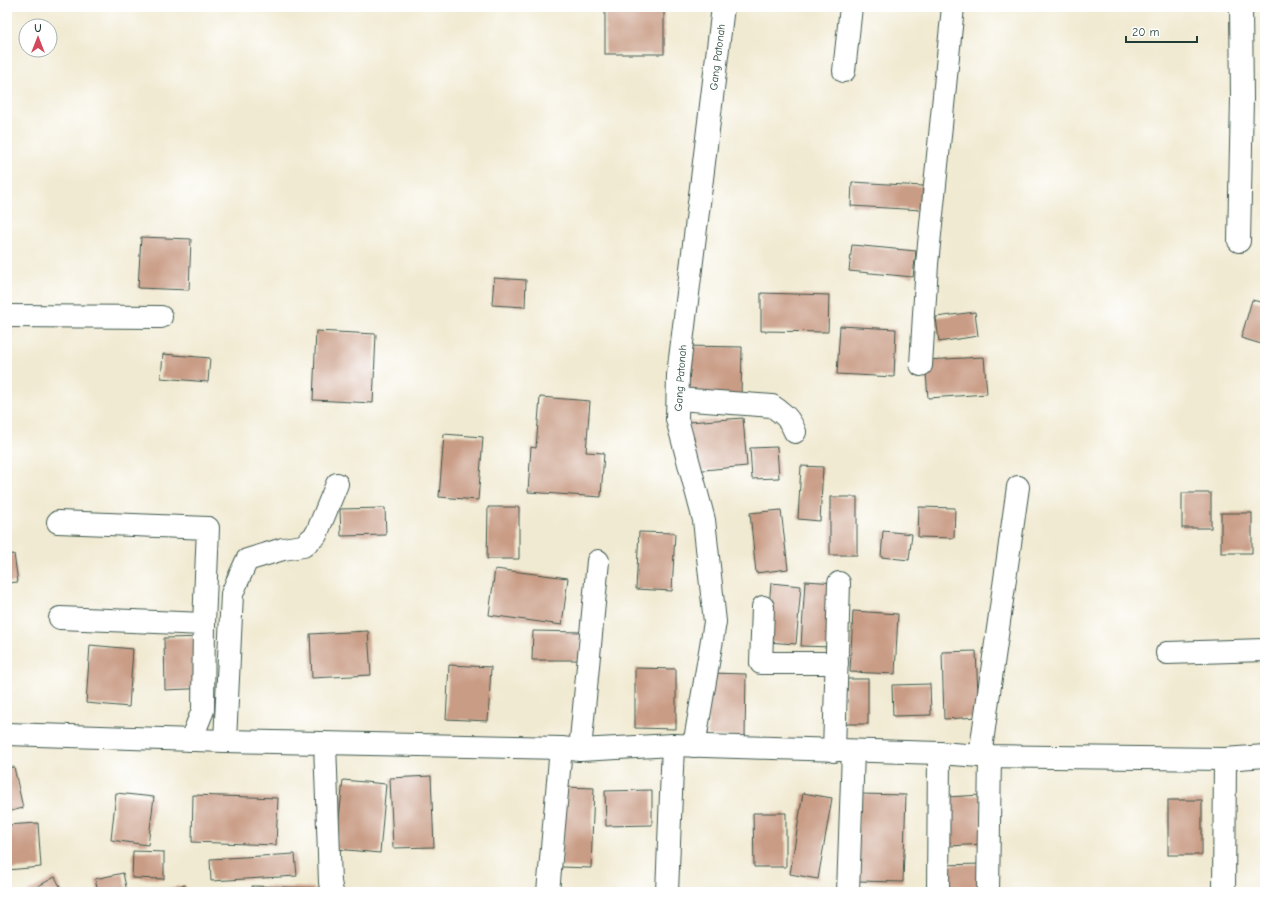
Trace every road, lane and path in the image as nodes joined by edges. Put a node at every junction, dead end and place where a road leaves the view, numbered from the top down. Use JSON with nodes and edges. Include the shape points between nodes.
{"nodes":[{"id":1,"x":723,"y":7,"type":"edge"},
{"id":2,"x":851,"y":7,"type":"edge"},
{"id":3,"x":953,"y":7,"type":"edge"},
{"id":4,"x":1241,"y":7,"type":"edge"},
{"id":5,"x":844,"y":71,"type":"dead end"},
{"id":6,"x":1240,"y":241,"type":"dead end"},
{"id":7,"x":7,"y":316,"type":"edge"},
{"id":8,"x":161,"y":317,"type":"dead end"},
{"id":9,"x":921,"y":365,"type":"dead end"},
{"id":10,"x":678,"y":399,"type":"junction"},
{"id":11,"x":795,"y":432,"type":"dead end"},
{"id":12,"x":337,"y":484,"type":"dead end"},
{"id":13,"x":1018,"y":487,"type":"dead end"},
{"id":14,"x":58,"y":522,"type":"dead end"},
{"id":15,"x":598,"y":561,"type":"dead end"},
{"id":16,"x":839,"y":583,"type":"dead end"},
{"id":17,"x":762,"y":607,"type":"dead end"},
{"id":18,"x":60,"y":618,"type":"dead end"},
{"id":19,"x":204,"y":624,"type":"junction"},
{"id":20,"x":1265,"y":650,"type":"edge"},
{"id":21,"x":1167,"y":653,"type":"dead end"},
{"id":22,"x":836,"y":663,"type":"junction"},
{"id":23,"x":7,"y":734,"type":"edge"},
{"id":24,"x":191,"y":740,"type":"junction"},
{"id":25,"x":225,"y":741,"type":"junction"},
{"id":26,"x":325,"y":744,"type":"junction"},
{"id":27,"x":683,"y":746,"type":"junction"},
{"id":28,"x":570,"y":749,"type":"junction"},
{"id":29,"x":843,"y":751,"type":"junction"},
{"id":30,"x":939,"y":753,"type":"junction"},
{"id":31,"x":985,"y":756,"type":"junction"},
{"id":32,"x":1265,"y":756,"type":"edge"},
{"id":33,"x":1224,"y":759,"type":"junction"},
{"id":34,"x":332,"y":892,"type":"edge"},
{"id":35,"x":548,"y":892,"type":"edge"},
{"id":36,"x":667,"y":892,"type":"edge"},
{"id":37,"x":848,"y":892,"type":"edge"},
{"id":38,"x":938,"y":892,"type":"edge"},
{"id":39,"x":988,"y":892,"type":"edge"},
{"id":40,"x":1224,"y":892,"type":"edge"}],
"edges":[{"from":1,"to":10,"type":"street","name":"Gang Patonah","via":[[678,375]]},
{"from":2,"to":5,"type":"street"},
{"from":3,"to":9,"type":"street","via":[[927,264]]},
{"from":4,"to":6,"type":"street"},
{"from":7,"to":8,"type":"street"},
{"from":10,"to":11,"type":"street","via":[[772,406],[785,414]]},
{"from":10,"to":27,"type":"street","name":"Gang Patonah","via":[[677,419],[704,520],[715,622]]},
{"from":12,"to":25,"type":"street","via":[[316,535],[310,542],[303,546],[256,556],[247,560],[243,567],[232,594]]},
{"from":13,"to":31,"type":"street"},
{"from":14,"to":19,"type":"street","via":[[208,528]]},
{"from":15,"to":28,"type":"street"},
{"from":16,"to":22,"type":"street"},
{"from":17,"to":22,"type":"street","via":[[761,663]]},
{"from":18,"to":19,"type":"street"},
{"from":19,"to":24,"type":"street","via":[[203,710]]},
{"from":20,"to":21,"type":"street"},
{"from":22,"to":29,"type":"street"},
{"from":23,"to":24,"type":"street"},
{"from":24,"to":25,"type":"street"},
{"from":25,"to":26,"type":"street"},
{"from":26,"to":28,"type":"street"},
{"from":26,"to":34,"type":"street"},
{"from":27,"to":28,"type":"street"},
{"from":27,"to":29,"type":"street"},
{"from":27,"to":36,"type":"street","name":"Gang Patonah"},
{"from":28,"to":35,"type":"street"},
{"from":29,"to":30,"type":"street"},
{"from":29,"to":37,"type":"street"},
{"from":30,"to":31,"type":"street"},
{"from":30,"to":38,"type":"street"},
{"from":31,"to":33,"type":"street"},
{"from":31,"to":39,"type":"street"},
{"from":32,"to":33,"type":"street"},
{"from":33,"to":40,"type":"street"}]}
